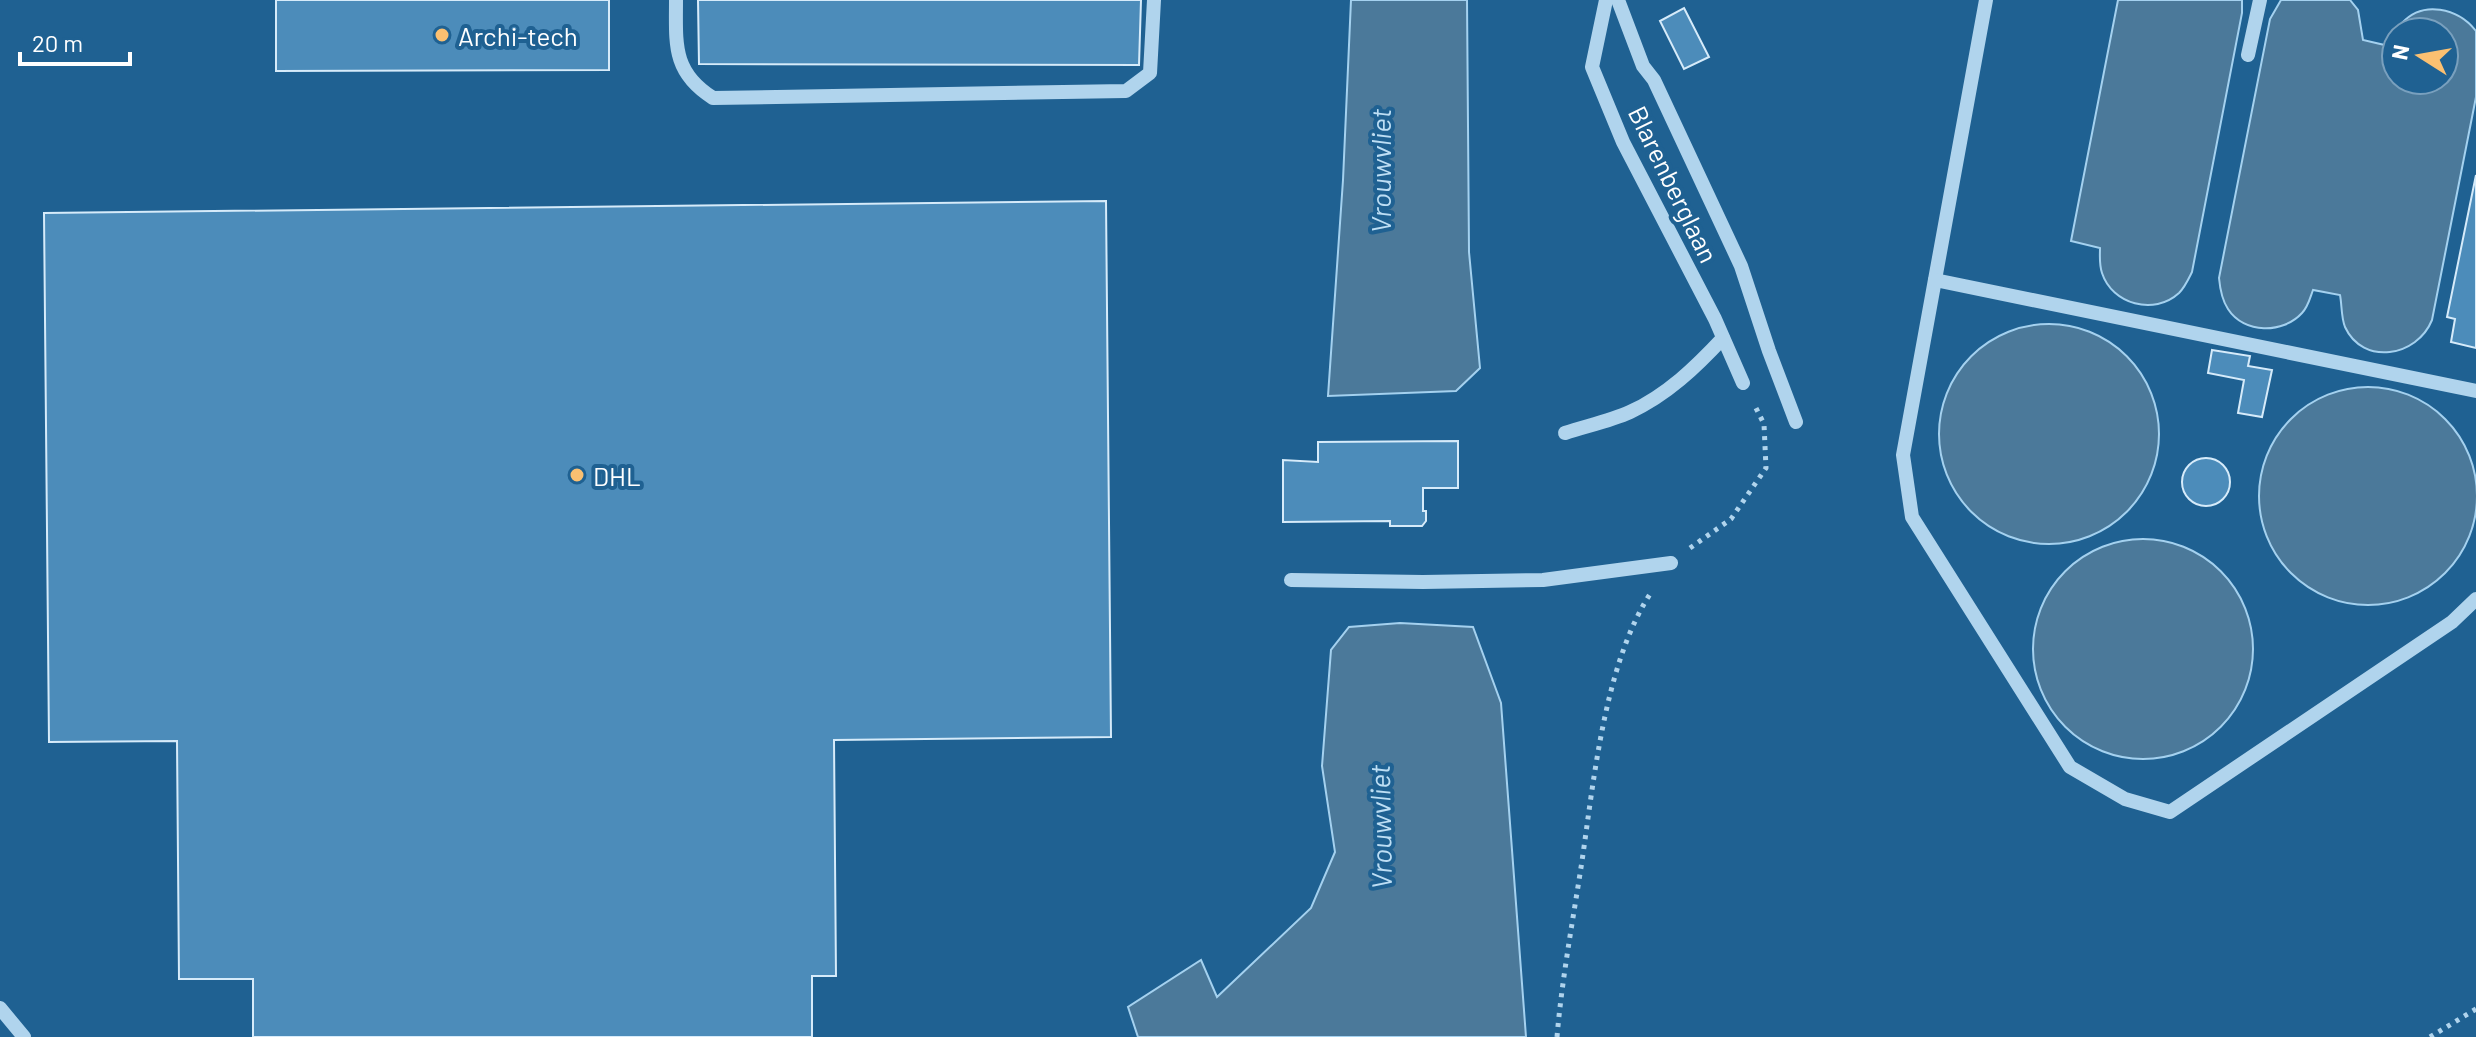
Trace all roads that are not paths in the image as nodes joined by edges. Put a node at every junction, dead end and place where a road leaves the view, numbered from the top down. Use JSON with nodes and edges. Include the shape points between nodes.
{"nodes":[{"id":1,"x":676,"y":0,"type":"edge"},
{"id":2,"x":1154,"y":0,"type":"edge"},
{"id":3,"x":1606,"y":0,"type":"edge"},
{"id":4,"x":1618,"y":0,"type":"edge"},
{"id":5,"x":1986,"y":0,"type":"edge"},
{"id":6,"x":2260,"y":0,"type":"edge"},
{"id":7,"x":2248,"y":55,"type":"dead end"},
{"id":8,"x":1935,"y":280,"type":"junction"},
{"id":9,"x":1723,"y":338,"type":"junction"},
{"id":10,"x":1743,"y":383,"type":"road end"},
{"id":11,"x":2476,"y":391,"type":"edge"},
{"id":12,"x":1796,"y":422,"type":"dead end"},
{"id":13,"x":1565,"y":433,"type":"dead end"},
{"id":14,"x":1671,"y":563,"type":"road end"},
{"id":15,"x":1291,"y":580,"type":"dead end"},
{"id":16,"x":2476,"y":599,"type":"edge"},
{"id":17,"x":0,"y":1008,"type":"edge"},
{"id":18,"x":24,"y":1037,"type":"edge"}],
"edges":[{"from":1,"to":2,"type":"street","via":[[676,41],[683,70],[713,98],[1126,91],[1150,73]]},
{"from":3,"to":9,"type":"street","name":"Blarenberglaan","via":[[1592,67],[1623,142]]},
{"from":4,"to":12,"type":"street","via":[[1643,66],[1741,266]]},
{"from":5,"to":8,"type":"street"},
{"from":6,"to":7,"type":"street"},
{"from":8,"to":11,"type":"street"},
{"from":8,"to":16,"type":"street","via":[[1903,455],[1912,517],[2070,767],[2125,799],[2170,812],[2452,622]]},
{"from":9,"to":10,"type":"street","name":"Blarenberglaan"},
{"from":9,"to":13,"type":"street","via":[[1664,392],[1630,412]]},
{"from":14,"to":15,"type":"street","via":[[1543,580]]},
{"from":17,"to":18,"type":"street"}]}
